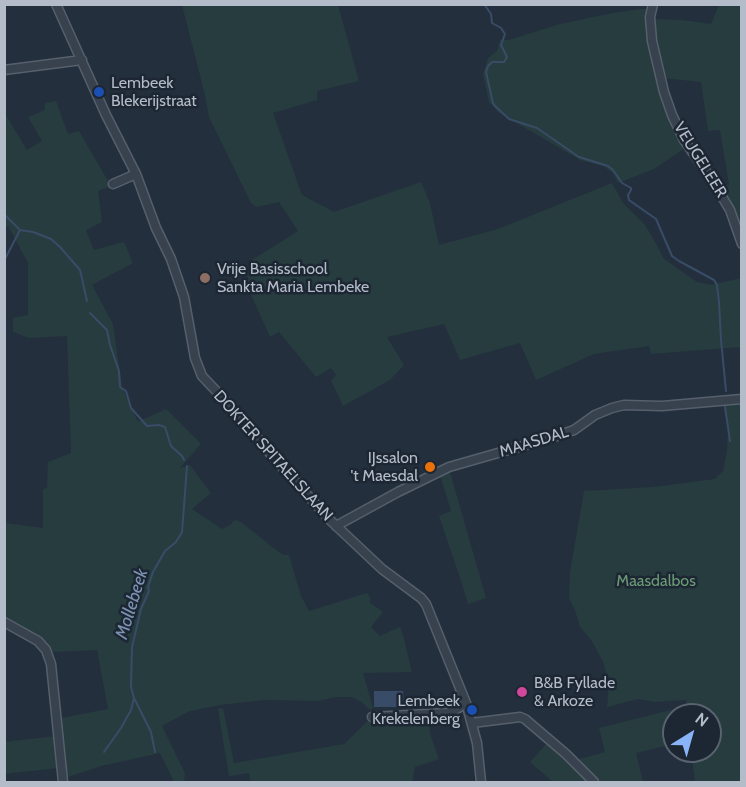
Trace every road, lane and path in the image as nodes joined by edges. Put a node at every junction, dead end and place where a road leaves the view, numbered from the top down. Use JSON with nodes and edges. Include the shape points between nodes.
{"nodes":[{"id":1,"x":56,"y":4,"type":"edge"},
{"id":2,"x":653,"y":4,"type":"edge"},
{"id":3,"x":82,"y":60,"type":"junction"},
{"id":4,"x":4,"y":70,"type":"edge"},
{"id":5,"x":136,"y":174,"type":"junction"},
{"id":6,"x":113,"y":184,"type":"dead end"},
{"id":7,"x":741,"y":244,"type":"edge"},
{"id":8,"x":741,"y":399,"type":"edge"},
{"id":9,"x":336,"y":526,"type":"junction"},
{"id":10,"x":4,"y":622,"type":"edge"},
{"id":11,"x":466,"y":703,"type":"junction"},
{"id":12,"x":372,"y":717,"type":"dead end"},
{"id":13,"x":472,"y":723,"type":"junction"},
{"id":14,"x":63,"y":783,"type":"edge"},
{"id":15,"x":481,"y":783,"type":"edge"},
{"id":16,"x":594,"y":783,"type":"edge"}],
"edges":[{"from":1,"to":3,"type":"street","name":"DOKTER SPITAELSLAAN"},
{"from":2,"to":7,"type":"street","name":"VEUGELEER","via":[[652,41],[672,115],[730,210]]},
{"from":3,"to":4,"type":"street"},
{"from":3,"to":5,"type":"street","name":"DOKTER SPITAELSLAAN"},
{"from":5,"to":6,"type":"street"},
{"from":5,"to":9,"type":"street","name":"DOKTER SPITAELSLAAN","via":[[179,281],[202,376]]},
{"from":8,"to":9,"type":"street","name":"MAASDAL","via":[[612,408],[554,438],[449,467]]},
{"from":9,"to":11,"type":"street","name":"DOKTER SPITAELSLAAN","via":[[382,569],[422,598]]},
{"from":10,"to":14,"type":"street","via":[[38,641],[46,650],[51,664]]},
{"from":11,"to":12,"type":"street","via":[[451,712]]},
{"from":11,"to":13,"type":"street","name":"DOKTER SPITAELSLAAN"},
{"from":13,"to":15,"type":"street","name":"DOKTER SPITAELSLAAN"},
{"from":13,"to":16,"type":"street","via":[[525,719]]}]}
